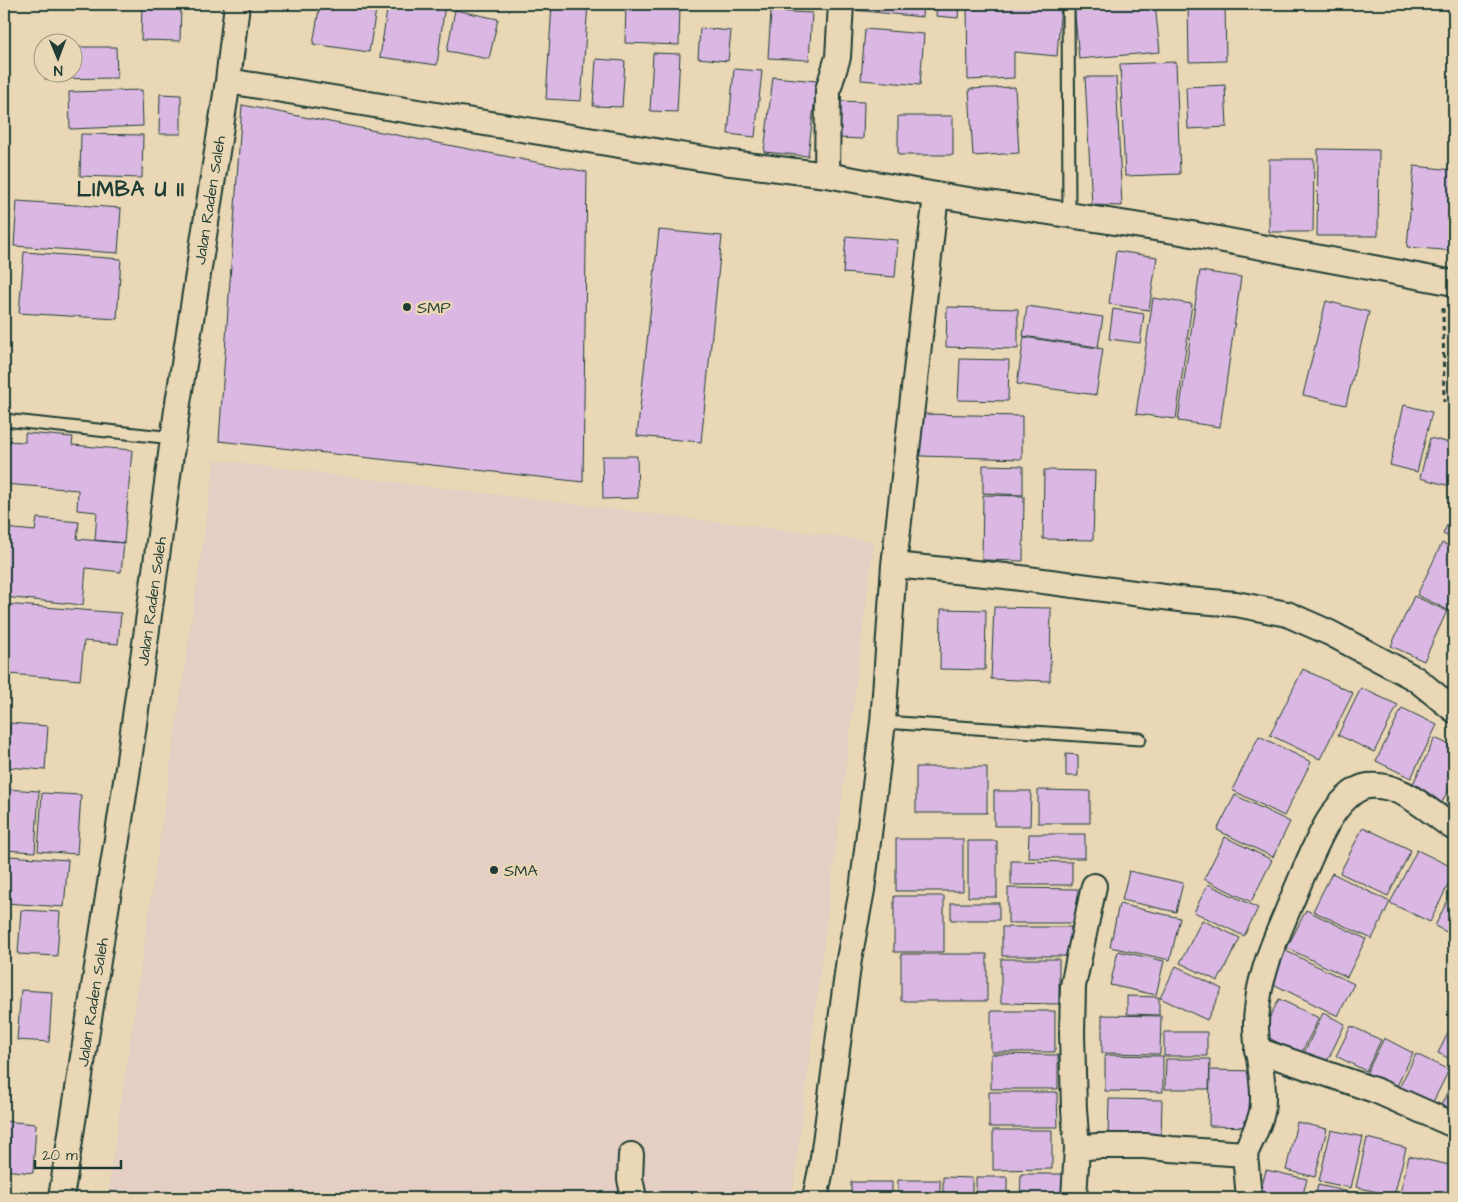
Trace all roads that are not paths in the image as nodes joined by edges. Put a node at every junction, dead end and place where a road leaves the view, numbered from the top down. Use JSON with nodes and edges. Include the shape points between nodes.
{"nodes":[{"id":1,"x":238,"y":4,"type":"edge"},
{"id":2,"x":841,"y":4,"type":"edge"},
{"id":3,"x":1068,"y":4,"type":"edge"},
{"id":4,"x":228,"y":81,"type":"junction"},
{"id":5,"x":827,"y":175,"type":"junction"},
{"id":6,"x":936,"y":195,"type":"junction"},
{"id":7,"x":1069,"y":215,"type":"junction"},
{"id":8,"x":1449,"y":281,"type":"edge"},
{"id":9,"x":4,"y":420,"type":"edge"},
{"id":10,"x":173,"y":438,"type":"junction"},
{"id":11,"x":894,"y":565,"type":"junction"},
{"id":12,"x":1454,"y":710,"type":"edge"},
{"id":13,"x":883,"y":722,"type":"junction"},
{"id":14,"x":1140,"y":739,"type":"dead end"},
{"id":15,"x":1454,"y":828,"type":"edge"},
{"id":16,"x":1094,"y":886,"type":"dead end"},
{"id":17,"x":1257,"y":1050,"type":"junction"},
{"id":18,"x":1454,"y":1125,"type":"edge"},
{"id":19,"x":1076,"y":1148,"type":"junction"},
{"id":20,"x":1245,"y":1154,"type":"junction"},
{"id":21,"x":631,"y":1156,"type":"dead end"},
{"id":22,"x":61,"y":1198,"type":"edge"},
{"id":23,"x":634,"y":1198,"type":"edge"},
{"id":24,"x":815,"y":1198,"type":"edge"},
{"id":25,"x":1074,"y":1198,"type":"edge"},
{"id":26,"x":1249,"y":1198,"type":"edge"}],
"edges":[{"from":1,"to":4,"type":"street","name":"Jalan Raden Saleh"},
{"from":2,"to":5,"type":"street","via":[[838,57],[828,90]]},
{"from":3,"to":7,"type":"lane"},
{"from":4,"to":5,"type":"street","via":[[713,160]]},
{"from":4,"to":10,"type":"street","name":"Jalan Raden Saleh"},
{"from":5,"to":6,"type":"street"},
{"from":6,"to":7,"type":"street"},
{"from":6,"to":11,"type":"street"},
{"from":7,"to":8,"type":"street","via":[[1182,232]]},
{"from":9,"to":10,"type":"lane"},
{"from":10,"to":22,"type":"street","name":"Jalan Raden Saleh","via":[[127,775]]},
{"from":11,"to":12,"type":"street","via":[[1236,604],[1287,614],[1416,679]]},
{"from":11,"to":13,"type":"street"},
{"from":13,"to":14,"type":"lane"},
{"from":13,"to":24,"type":"street","via":[[862,890]]},
{"from":15,"to":17,"type":"street","via":[[1408,795],[1390,788],[1366,786],[1343,802],[1329,820],[1313,852],[1264,973],[1257,1011]]},
{"from":16,"to":19,"type":"street","via":[[1073,986]]},
{"from":17,"to":18,"type":"street","via":[[1377,1091]]},
{"from":17,"to":20,"type":"street","via":[[1263,1098],[1261,1114]]},
{"from":19,"to":20,"type":"street","via":[[1145,1146]]},
{"from":19,"to":25,"type":"street"},
{"from":20,"to":26,"type":"street"},
{"from":21,"to":23,"type":"street","via":[[630,1179]]}]}
